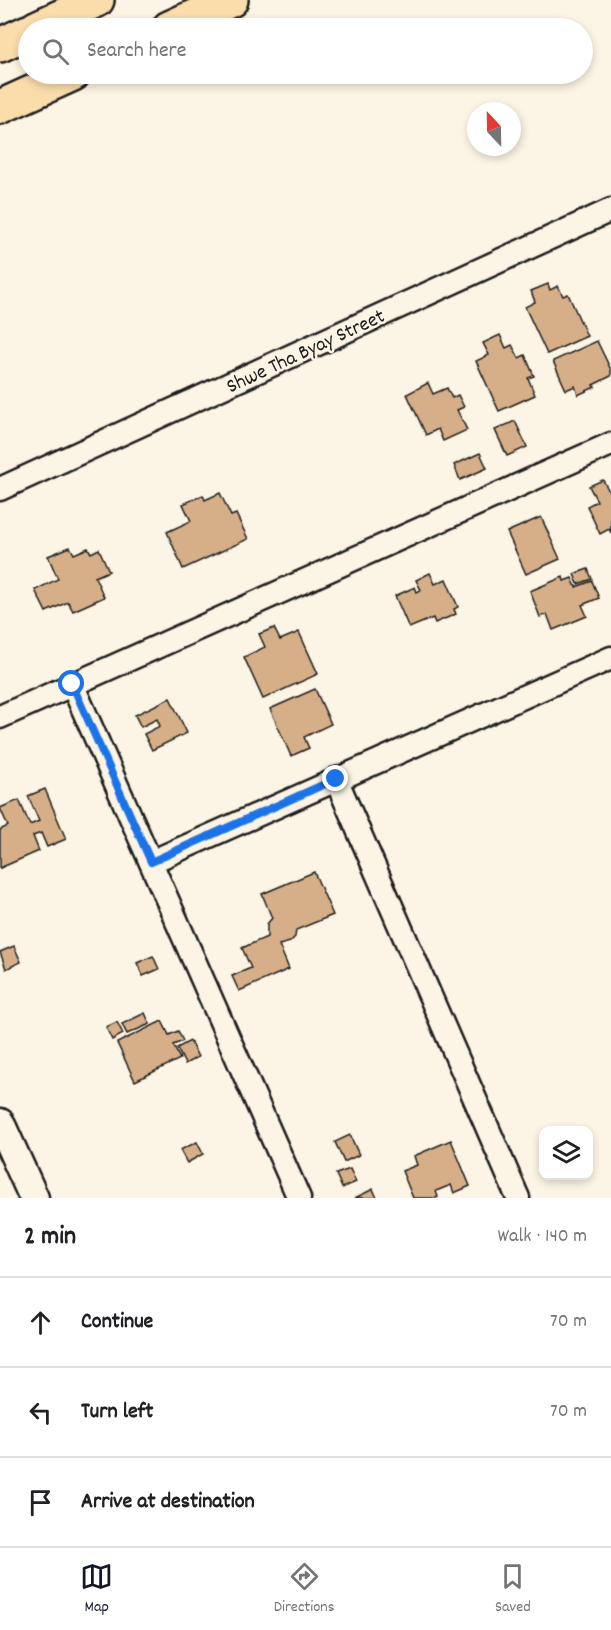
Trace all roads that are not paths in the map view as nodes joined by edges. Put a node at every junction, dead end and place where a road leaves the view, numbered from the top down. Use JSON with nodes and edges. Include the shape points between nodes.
{"nodes":[{"id":1,"x":97,"y":0,"type":"edge"},
{"id":2,"x":231,"y":0,"type":"edge"},
{"id":3,"x":58,"y":18,"type":"edge"},
{"id":4,"x":191,"y":18,"type":"edge"},
{"id":5,"x":18,"y":37,"type":"edge"},
{"id":6,"x":0,"y":45,"type":"edge"},
{"id":7,"x":51,"y":84,"type":"edge"},
{"id":8,"x":0,"y":107,"type":"edge"},
{"id":9,"x":611,"y":210,"type":"edge"},
{"id":10,"x":611,"y":444,"type":"edge"},
{"id":11,"x":0,"y":489,"type":"edge"},
{"id":12,"x":609,"y":663,"type":"edge"},
{"id":13,"x":72,"y":684,"type":"junction"},
{"id":14,"x":0,"y":717,"type":"edge"},
{"id":15,"x":336,"y":779,"type":"junction"},
{"id":16,"x":151,"y":862,"type":"junction"},
{"id":17,"x":0,"y":1123,"type":"edge"},
{"id":18,"x":34,"y":1198,"type":"edge"},
{"id":19,"x":299,"y":1198,"type":"edge"},
{"id":20,"x":518,"y":1198,"type":"edge"}],
"edges":[{"from":1,"to":3,"type":"main road"},
{"from":2,"to":4,"type":"main road"},
{"from":5,"to":6,"type":"main road"},
{"from":7,"to":8,"type":"main road"},
{"from":9,"to":11,"type":"street","name":"Shwe Tha Byay Street"},
{"from":10,"to":13,"type":"street"},
{"from":12,"to":15,"type":"street"},
{"from":13,"to":14,"type":"street"},
{"from":13,"to":16,"type":"street"},
{"from":15,"to":16,"type":"street"},
{"from":15,"to":20,"type":"street"},
{"from":16,"to":19,"type":"street"},
{"from":17,"to":18,"type":"street"}]}
